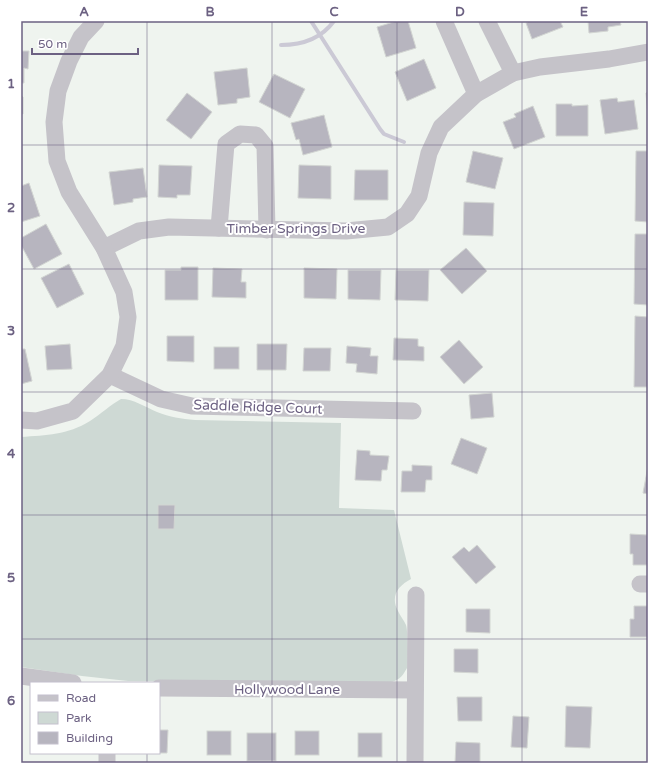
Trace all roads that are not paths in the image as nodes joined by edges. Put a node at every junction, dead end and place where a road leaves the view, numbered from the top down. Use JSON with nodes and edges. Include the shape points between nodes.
{"nodes":[{"id":1,"x":96,"y":21,"type":"edge"},
{"id":2,"x":444,"y":21,"type":"edge"},
{"id":3,"x":487,"y":21,"type":"edge"},
{"id":4,"x":648,"y":52,"type":"edge"},
{"id":5,"x":513,"y":73,"type":"junction"},
{"id":6,"x":476,"y":94,"type":"junction"},
{"id":7,"x":220,"y":228,"type":"junction"},
{"id":8,"x":267,"y":230,"type":"junction"},
{"id":9,"x":104,"y":248,"type":"junction"},
{"id":10,"x":110,"y":375,"type":"junction"},
{"id":11,"x":413,"y":411,"type":"dead end"},
{"id":12,"x":21,"y":420,"type":"edge"},
{"id":13,"x":416,"y":595,"type":"dead end"},
{"id":14,"x":21,"y":676,"type":"edge"},
{"id":15,"x":66,"y":682,"type":"edge"},
{"id":16,"x":160,"y":688,"type":"edge"},
{"id":17,"x":415,"y":690,"type":"junction"},
{"id":18,"x":415,"y":763,"type":"edge"}],
"edges":[{"from":1,"to":9,"type":"street","via":[[80,37],[70,61],[58,91],[54,122],[57,161],[69,192]]},
{"from":2,"to":6,"type":"street"},
{"from":3,"to":5,"type":"street"},
{"from":4,"to":5,"type":"street","name":"Timber Springs Drive"},
{"from":5,"to":6,"type":"street","name":"Timber Springs Drive"},
{"from":6,"to":8,"type":"street","name":"Timber Springs Drive","via":[[441,127],[429,153],[419,196],[407,214],[388,227],[346,231]]},
{"from":7,"to":8,"type":"street","name":"Timber Springs Drive"},
{"from":7,"to":8,"type":"street","via":[[226,144],[240,134],[256,135],[265,146]]},
{"from":7,"to":9,"type":"street","name":"Timber Springs Drive","via":[[169,227],[139,231]]},
{"from":9,"to":10,"type":"street","via":[[124,292],[128,317],[124,346]]},
{"from":10,"to":11,"type":"street","name":"Saddle Ridge Court","via":[[161,399],[192,406]]},
{"from":10,"to":12,"type":"street","via":[[73,411],[37,421]]},
{"from":13,"to":17,"type":"street"},
{"from":14,"to":15,"type":"street"},
{"from":16,"to":17,"type":"street","name":"Hollywood Lane"},
{"from":17,"to":18,"type":"street"}]}
